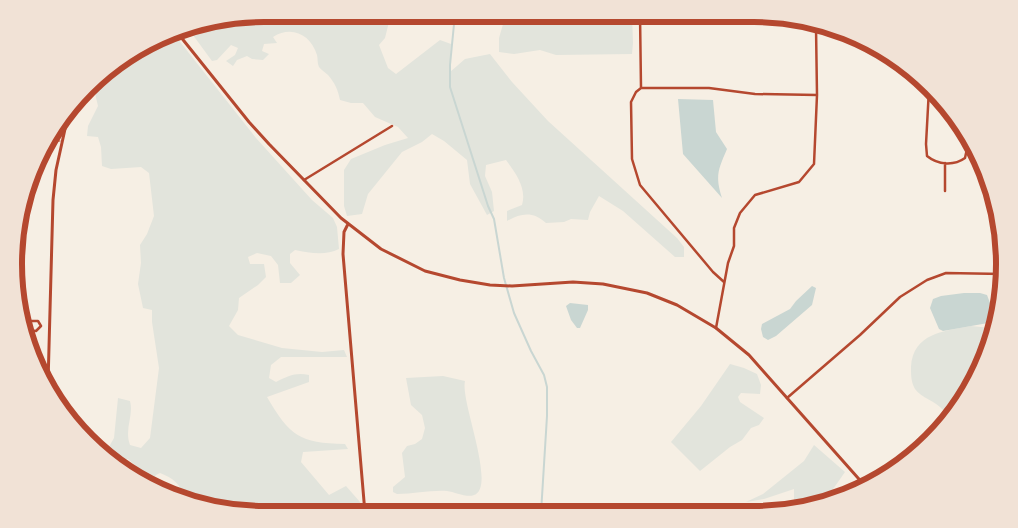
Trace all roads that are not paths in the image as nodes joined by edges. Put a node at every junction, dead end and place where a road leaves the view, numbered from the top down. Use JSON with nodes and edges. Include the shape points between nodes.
{"nodes":[{"id":1,"x":640,"y":22,"type":"edge"},
{"id":2,"x":816,"y":31,"type":"edge"},
{"id":3,"x":181,"y":37,"type":"edge"},
{"id":4,"x":641,"y":88,"type":"junction"},
{"id":5,"x":817,"y":95,"type":"junction"},
{"id":6,"x":929,"y":97,"type":"edge"},
{"id":7,"x":392,"y":126,"type":"dead end"},
{"id":8,"x":65,"y":127,"type":"edge"},
{"id":9,"x":56,"y":141,"type":"edge"},
{"id":10,"x":62,"y":141,"type":"junction"},
{"id":11,"x":967,"y":150,"type":"edge"},
{"id":12,"x":945,"y":163,"type":"junction"},
{"id":13,"x":304,"y":180,"type":"junction"},
{"id":14,"x":945,"y":191,"type":"dead end"},
{"id":15,"x":348,"y":224,"type":"junction"},
{"id":16,"x":995,"y":274,"type":"edge"},
{"id":17,"x":725,"y":282,"type":"junction"},
{"id":18,"x":30,"y":321,"type":"edge"},
{"id":19,"x":42,"y":326,"type":"junction"},
{"id":20,"x":49,"y":326,"type":"junction"},
{"id":21,"x":716,"y":328,"type":"junction"},
{"id":22,"x":32,"y":331,"type":"edge"},
{"id":23,"x":48,"y":373,"type":"edge"},
{"id":24,"x":787,"y":398,"type":"junction"},
{"id":25,"x":861,"y":481,"type":"edge"},
{"id":26,"x":365,"y":506,"type":"edge"}],
"edges":[{"from":1,"to":4,"type":"street"},
{"from":2,"to":5,"type":"street"},
{"from":3,"to":13,"type":"street","via":[[249,122]]},
{"from":4,"to":5,"type":"street","via":[[709,88],[755,94]]},
{"from":4,"to":17,"type":"street","via":[[632,102],[632,159],[640,186]]},
{"from":5,"to":17,"type":"street","via":[[814,164],[798,182],[755,196],[740,213],[734,228],[734,246]]},
{"from":6,"to":12,"type":"street","via":[[927,156]]},
{"from":7,"to":13,"type":"street"},
{"from":8,"to":10,"type":"street"},
{"from":9,"to":10,"type":"lane"},
{"from":10,"to":20,"type":"street","via":[[52,200]]},
{"from":11,"to":12,"type":"street","via":[[965,158],[959,162]]},
{"from":12,"to":14,"type":"street"},
{"from":13,"to":15,"type":"street"},
{"from":15,"to":21,"type":"street","via":[[381,249],[425,271],[505,286],[574,282],[621,287],[666,300]]},
{"from":15,"to":26,"type":"street","via":[[344,232],[343,254]]},
{"from":16,"to":24,"type":"street","via":[[946,273],[927,280],[900,297]]},
{"from":17,"to":21,"type":"street"},
{"from":18,"to":19,"type":"street"},
{"from":19,"to":20,"type":"street"},
{"from":19,"to":22,"type":"street"},
{"from":20,"to":23,"type":"street"},
{"from":21,"to":24,"type":"street","via":[[749,355]]},
{"from":24,"to":25,"type":"street"}]}
